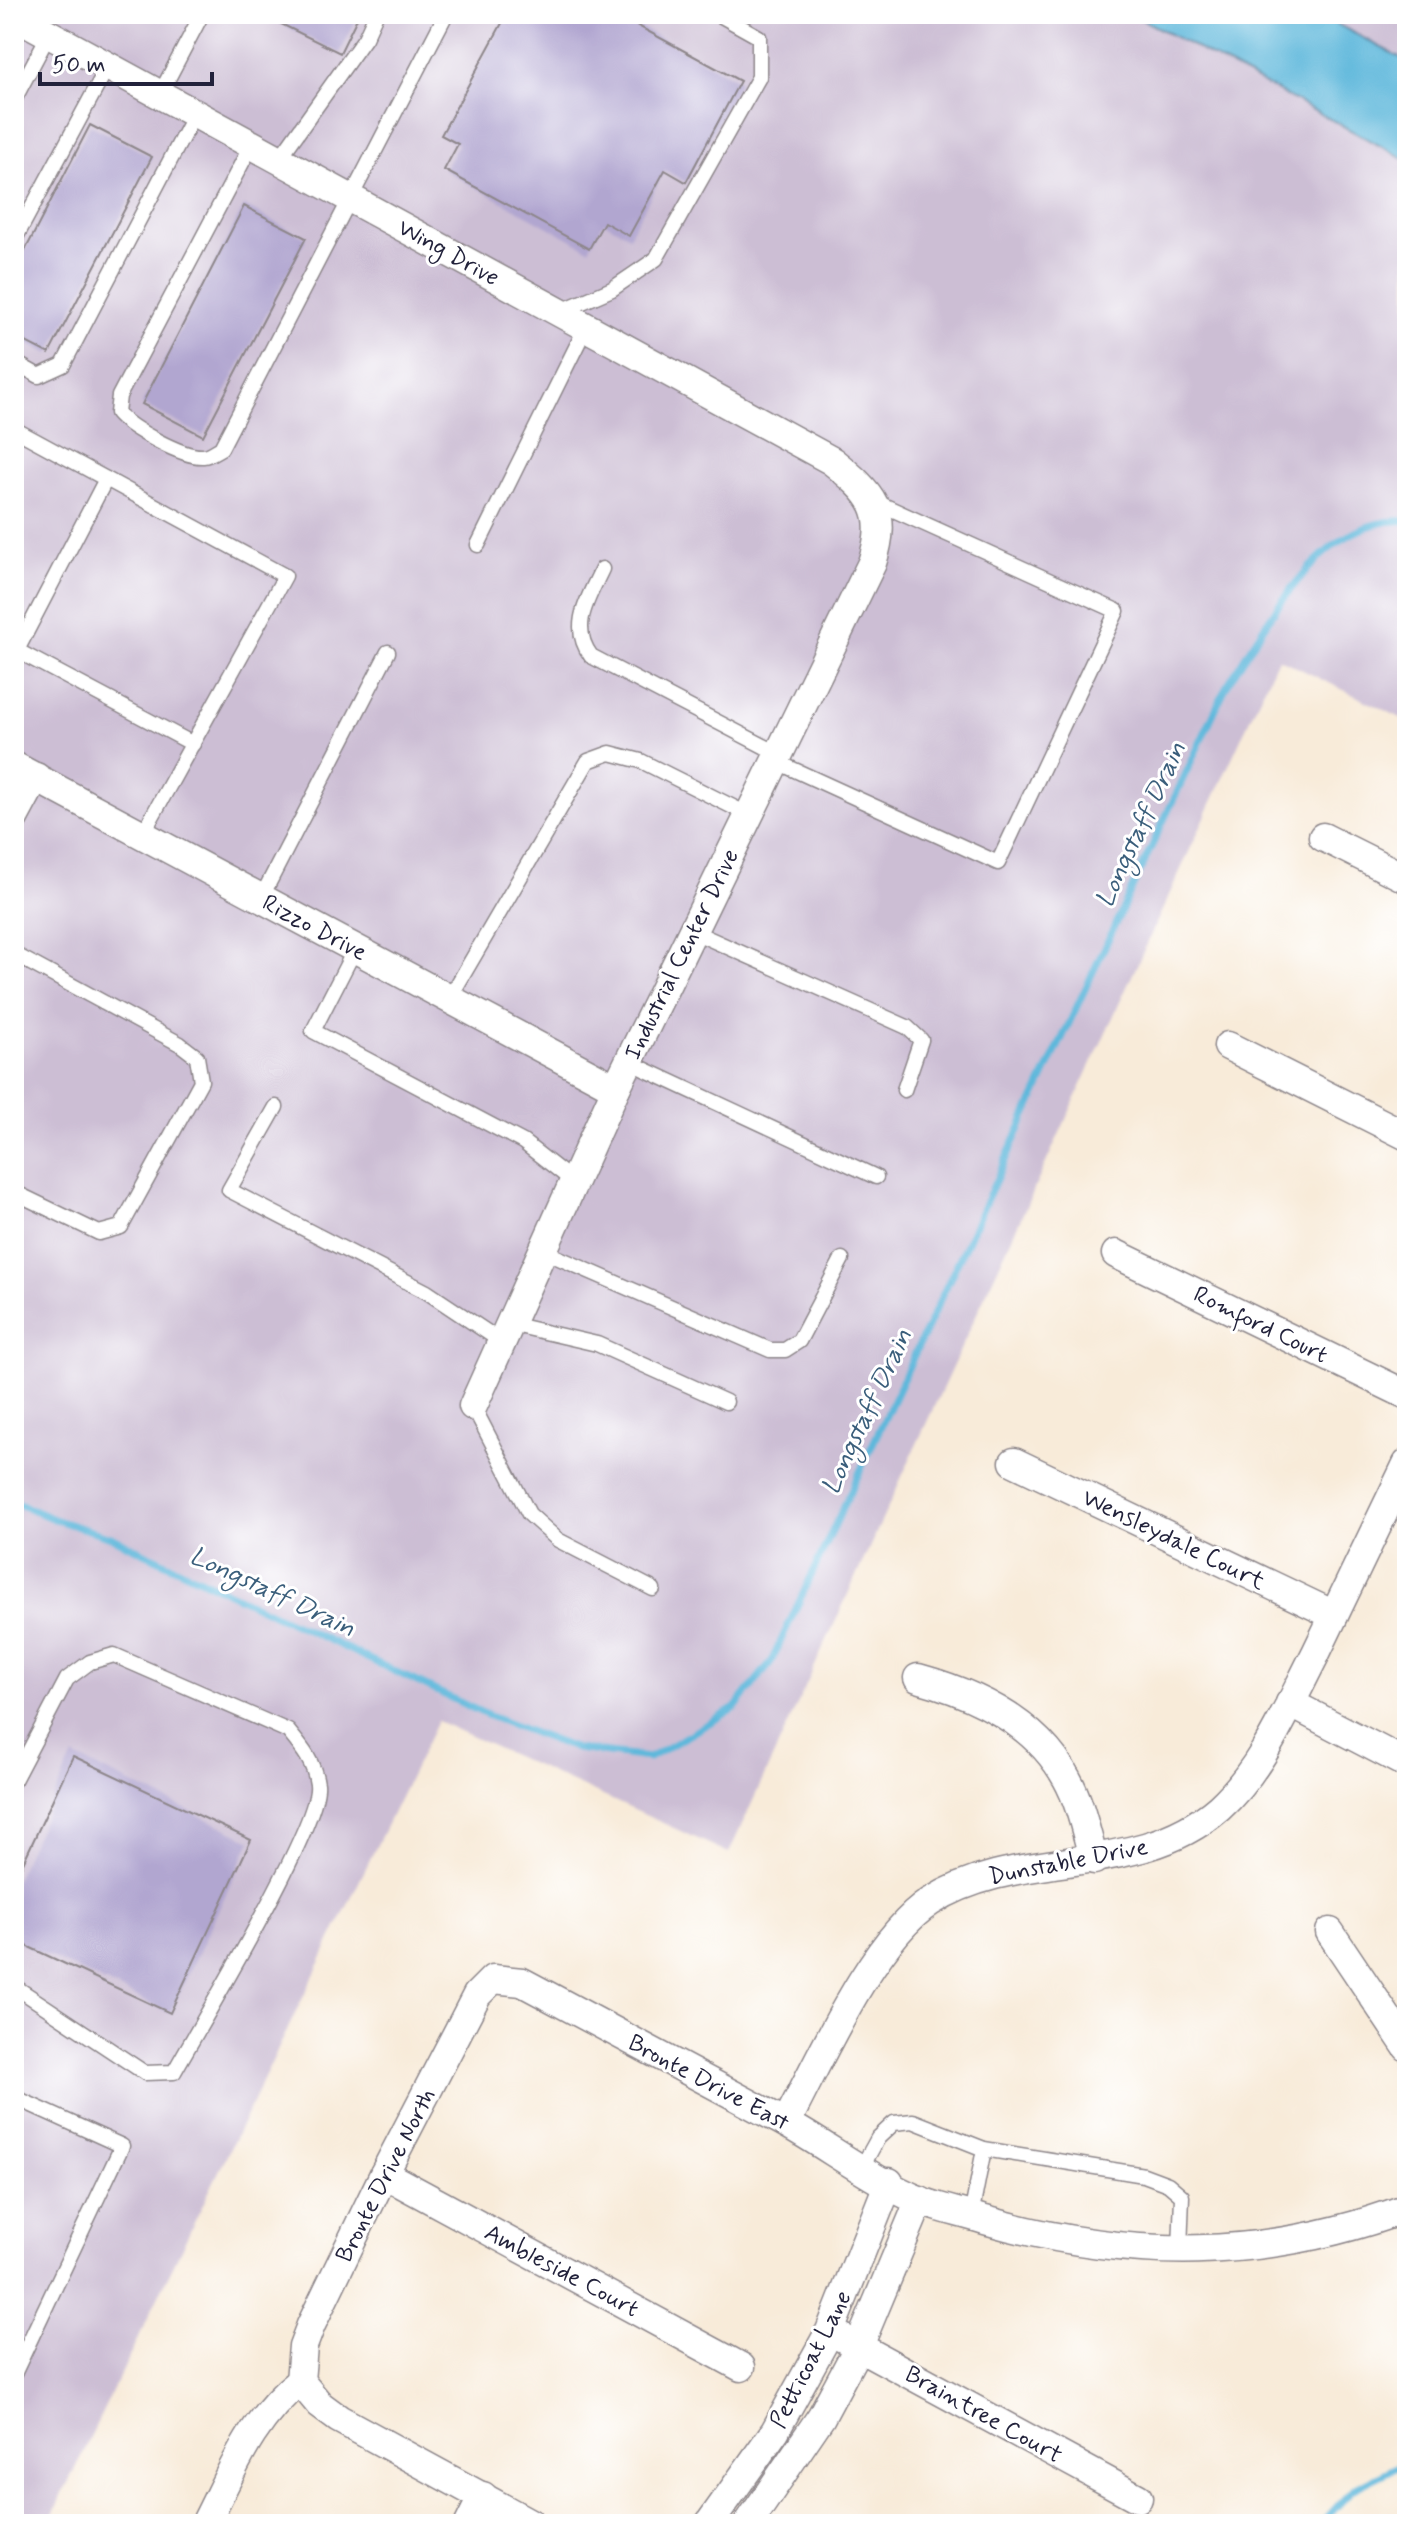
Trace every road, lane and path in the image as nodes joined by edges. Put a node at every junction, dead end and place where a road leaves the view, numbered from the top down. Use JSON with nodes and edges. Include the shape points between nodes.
{"nodes":[{"id":1,"x":202,"y":14,"type":"edge"},
{"id":2,"x":376,"y":14,"type":"edge"},
{"id":3,"x":446,"y":14,"type":"edge"},
{"id":4,"x":718,"y":14,"type":"edge"},
{"id":5,"x":14,"y":15,"type":"edge"},
{"id":6,"x":49,"y":34,"type":"junction"},
{"id":7,"x":108,"y":66,"type":"junction"},
{"id":8,"x":160,"y":94,"type":"junction"},
{"id":9,"x":14,"y":100,"type":"edge"},
{"id":10,"x":195,"y":113,"type":"junction"},
{"id":11,"x":252,"y":144,"type":"junction"},
{"id":12,"x":279,"y":159,"type":"junction"},
{"id":13,"x":349,"y":197,"type":"junction"},
{"id":14,"x":14,"y":241,"type":"edge"},
{"id":15,"x":559,"y":312,"type":"junction"},
{"id":16,"x":586,"y":327,"type":"junction"},
{"id":17,"x":14,"y":362,"type":"edge"},
{"id":18,"x":14,"y":429,"type":"edge"},
{"id":19,"x":106,"y":479,"type":"junction"},
{"id":20,"x":874,"y":501,"type":"junction"},
{"id":21,"x":478,"y":545,"type":"dead end"},
{"id":22,"x":602,"y":569,"type":"dead end"},
{"id":23,"x":15,"y":652,"type":"edge"},
{"id":24,"x":388,"y":652,"type":"dead end"},
{"id":25,"x":193,"y":744,"type":"junction"},
{"id":26,"x":777,"y":758,"type":"junction"},
{"id":27,"x":25,"y":772,"type":"edge"},
{"id":28,"x":749,"y":815,"type":"junction"},
{"id":29,"x":14,"y":818,"type":"edge"},
{"id":30,"x":142,"y":835,"type":"junction"},
{"id":31,"x":1323,"y":837,"type":"dead end"},
{"id":32,"x":1407,"y":879,"type":"edge"},
{"id":33,"x":261,"y":898,"type":"junction"},
{"id":34,"x":692,"y":931,"type":"junction"},
{"id":35,"x":355,"y":949,"type":"junction"},
{"id":36,"x":14,"y":954,"type":"edge"},
{"id":37,"x":449,"y":999,"type":"junction"},
{"id":38,"x":1228,"y":1046,"type":"dead end"},
{"id":39,"x":629,"y":1062,"type":"junction"},
{"id":40,"x":616,"y":1088,"type":"junction"},
{"id":41,"x":904,"y":1090,"type":"dead end"},
{"id":42,"x":276,"y":1107,"type":"dead end"},
{"id":43,"x":1407,"y":1136,"type":"edge"},
{"id":44,"x":876,"y":1177,"type":"dead end"},
{"id":45,"x":574,"y":1182,"type":"junction"},
{"id":46,"x":14,"y":1192,"type":"edge"},
{"id":47,"x":543,"y":1251,"type":"junction"},
{"id":48,"x":1116,"y":1254,"type":"dead end"},
{"id":49,"x":842,"y":1259,"type":"dead end"},
{"id":50,"x":506,"y":1333,"type":"junction"},
{"id":51,"x":1407,"y":1395,"type":"edge"},
{"id":52,"x":726,"y":1402,"type":"dead end"},
{"id":53,"x":473,"y":1406,"type":"joint"},
{"id":54,"x":1014,"y":1462,"type":"dead end"},
{"id":55,"x":1407,"y":1464,"type":"edge"},
{"id":56,"x":653,"y":1589,"type":"dead end"},
{"id":57,"x":1334,"y":1615,"type":"junction"},
{"id":58,"x":918,"y":1678,"type":"dead end"},
{"id":59,"x":1290,"y":1703,"type":"junction"},
{"id":60,"x":1407,"y":1764,"type":"edge"},
{"id":61,"x":14,"y":1780,"type":"edge"},
{"id":62,"x":1094,"y":1860,"type":"junction"},
{"id":63,"x":1330,"y":1932,"type":"dead end"},
{"id":64,"x":493,"y":1979,"type":"joint"},
{"id":65,"x":14,"y":1986,"type":"edge"},
{"id":66,"x":1407,"y":2047,"type":"edge"},
{"id":67,"x":14,"y":2097,"type":"edge"},
{"id":68,"x":786,"y":2123,"type":"junction"},
{"id":69,"x":984,"y":2149,"type":"junction"},
{"id":70,"x":862,"y":2167,"type":"junction"},
{"id":71,"x":384,"y":2174,"type":"junction"},
{"id":72,"x":889,"y":2182,"type":"junction"},
{"id":73,"x":920,"y":2200,"type":"junction"},
{"id":74,"x":1407,"y":2208,"type":"edge"},
{"id":75,"x":971,"y":2216,"type":"junction"},
{"id":76,"x":1180,"y":2250,"type":"junction"},
{"id":77,"x":830,"y":2331,"type":"junction"},
{"id":78,"x":859,"y":2346,"type":"junction"},
{"id":79,"x":741,"y":2367,"type":"dead end"},
{"id":80,"x":14,"y":2374,"type":"edge"},
{"id":81,"x":300,"y":2381,"type":"junction"},
{"id":82,"x":483,"y":2496,"type":"junction"},
{"id":83,"x":1138,"y":2498,"type":"dead end"},
{"id":84,"x":205,"y":2524,"type":"edge"},
{"id":85,"x":469,"y":2524,"type":"edge"},
{"id":86,"x":532,"y":2524,"type":"edge"},
{"id":87,"x":709,"y":2524,"type":"edge"},
{"id":88,"x":748,"y":2524,"type":"edge"}],
"edges":[{"from":1,"to":8,"type":"lane"},
{"from":2,"to":12,"type":"lane","via":[[365,38]]},
{"from":3,"to":13,"type":"lane"},
{"from":4,"to":15,"type":"lane","via":[[759,37],[759,77],[656,259],[612,289]]},
{"from":5,"to":6,"type":"street","name":"Wing Drive"},
{"from":6,"to":7,"type":"street","name":"Wing Drive"},
{"from":6,"to":9,"type":"lane"},
{"from":7,"to":8,"type":"street","name":"Wing Drive"},
{"from":7,"to":14,"type":"lane"},
{"from":8,"to":10,"type":"street","name":"Wing Drive"},
{"from":10,"to":11,"type":"street","name":"Wing Drive"},
{"from":10,"to":17,"type":"lane","via":[[63,365],[39,376]]},
{"from":11,"to":12,"type":"street","name":"Wing Drive"},
{"from":11,"to":13,"type":"lane","via":[[119,396],[117,413],[126,423],[179,451],[204,456],[221,448]]},
{"from":12,"to":13,"type":"street","name":"Wing Drive"},
{"from":13,"to":15,"type":"street","name":"Wing Drive"},
{"from":15,"to":16,"type":"street","name":"Wing Drive"},
{"from":16,"to":20,"type":"street","name":"Wing Drive","via":[[832,461]]},
{"from":16,"to":21,"type":"lane"},
{"from":18,"to":19,"type":"lane"},
{"from":19,"to":23,"type":"lane"},
{"from":19,"to":25,"type":"lane","via":[[285,576]]},
{"from":20,"to":26,"type":"street","name":"Industrial Center Drive","via":[[880,537],[872,563]]},
{"from":20,"to":26,"type":"lane","via":[[1117,611],[998,863]]},
{"from":22,"to":26,"type":"lane","via":[[578,630],[591,656]]},
{"from":23,"to":25,"type":"lane"},
{"from":24,"to":33,"type":"lane"},
{"from":25,"to":30,"type":"lane"},
{"from":26,"to":28,"type":"street","name":"Industrial Center Drive"},
{"from":27,"to":29,"type":"street"},
{"from":27,"to":30,"type":"street","name":"Rizzo Drive"},
{"from":28,"to":34,"type":"street","name":"Industrial Center Drive"},
{"from":28,"to":37,"type":"lane","via":[[641,761],[610,753],[588,761]]},
{"from":30,"to":33,"type":"street","name":"Rizzo Drive"},
{"from":31,"to":32,"type":"street"},
{"from":33,"to":35,"type":"street","name":"Rizzo Drive"},
{"from":34,"to":39,"type":"street","name":"Industrial Center Drive"},
{"from":34,"to":41,"type":"lane","via":[[907,1027],[921,1040]]},
{"from":35,"to":37,"type":"street","name":"Rizzo Drive"},
{"from":35,"to":45,"type":"lane","via":[[313,1031],[523,1142]]},
{"from":36,"to":46,"type":"lane","via":[[180,1044],[197,1057],[201,1081],[121,1227],[99,1233]]},
{"from":37,"to":40,"type":"street","name":"Rizzo Drive"},
{"from":38,"to":43,"type":"street"},
{"from":39,"to":40,"type":"street","name":"Industrial Center Drive"},
{"from":39,"to":44,"type":"lane"},
{"from":40,"to":45,"type":"street","name":"Industrial Center Drive"},
{"from":42,"to":50,"type":"lane","via":[[229,1190]]},
{"from":45,"to":47,"type":"street","name":"Industrial Center Drive"},
{"from":47,"to":49,"type":"lane","via":[[770,1350],[785,1350],[799,1341]]},
{"from":47,"to":50,"type":"street","name":"Industrial Center Drive"},
{"from":48,"to":51,"type":"street","name":"Romford Court"},
{"from":50,"to":52,"type":"lane","via":[[597,1344]]},
{"from":50,"to":53,"type":"street","name":"Industrial Center Drive"},
{"from":53,"to":56,"type":"lane","via":[[529,1514],[558,1540]]},
{"from":54,"to":57,"type":"street","name":"Wensleydale Court"},
{"from":55,"to":57,"type":"street","name":"Dunstable Drive"},
{"from":57,"to":59,"type":"street","name":"Dunstable Drive"},
{"from":58,"to":62,"type":"street","via":[[971,1695],[1020,1725],[1047,1750],[1077,1801]]},
{"from":59,"to":60,"type":"street"},
{"from":59,"to":62,"type":"street","name":"Dunstable Drive","via":[[1258,1761],[1219,1807],[1170,1838]]},
{"from":61,"to":65,"type":"lane","via":[[67,1679],[90,1662],[114,1655],[288,1731],[309,1755],[318,1786],[305,1833],[174,2072],[145,2073]]},
{"from":62,"to":68,"type":"street","name":"Dunstable Drive","via":[[996,1873],[928,1904],[900,1930],[864,1980]]},
{"from":63,"to":66,"type":"street"},
{"from":64,"to":68,"type":"street","name":"Bronte Drive East","via":[[522,1982]]},
{"from":64,"to":71,"type":"street","name":"Bronte Drive North","via":[[477,1995]]},
{"from":67,"to":80,"type":"lane","via":[[122,2146]]},
{"from":68,"to":70,"type":"street","name":"Bronte Drive East"},
{"from":69,"to":70,"type":"lane","via":[[913,2121],[894,2123],[878,2138]]},
{"from":69,"to":75,"type":"lane"},
{"from":69,"to":76,"type":"lane","via":[[1144,2175],[1168,2184],[1182,2196]]},
{"from":70,"to":72,"type":"street","name":"Bronte Drive East"},
{"from":71,"to":79,"type":"street","name":"Ambleside Court"},
{"from":71,"to":81,"type":"street","name":"Bronte Drive North","via":[[311,2325]]},
{"from":72,"to":73,"type":"street","name":"Bronte Drive East"},
{"from":72,"to":77,"type":"street","name":"Petticoat Lane"},
{"from":73,"to":75,"type":"street","name":"Bronte Drive East"},
{"from":73,"to":78,"type":"street","name":"Petticoat Lane"},
{"from":74,"to":76,"type":"street","name":"Bronte Drive East","via":[[1281,2244]]},
{"from":75,"to":76,"type":"street","name":"Bronte Drive East","via":[[1087,2244]]},
{"from":77,"to":78,"type":"street","name":"Braintree Court"},
{"from":77,"to":87,"type":"street","name":"Petticoat Lane","via":[[775,2431]]},
{"from":78,"to":83,"type":"street","name":"Braintree Court"},
{"from":78,"to":88,"type":"street","name":"Petticoat Lane","via":[[821,2417]]},
{"from":81,"to":82,"type":"street","via":[[339,2419]]},
{"from":81,"to":84,"type":"street","via":[[256,2424]]},
{"from":82,"to":85,"type":"street"},
{"from":82,"to":86,"type":"street"}]}
